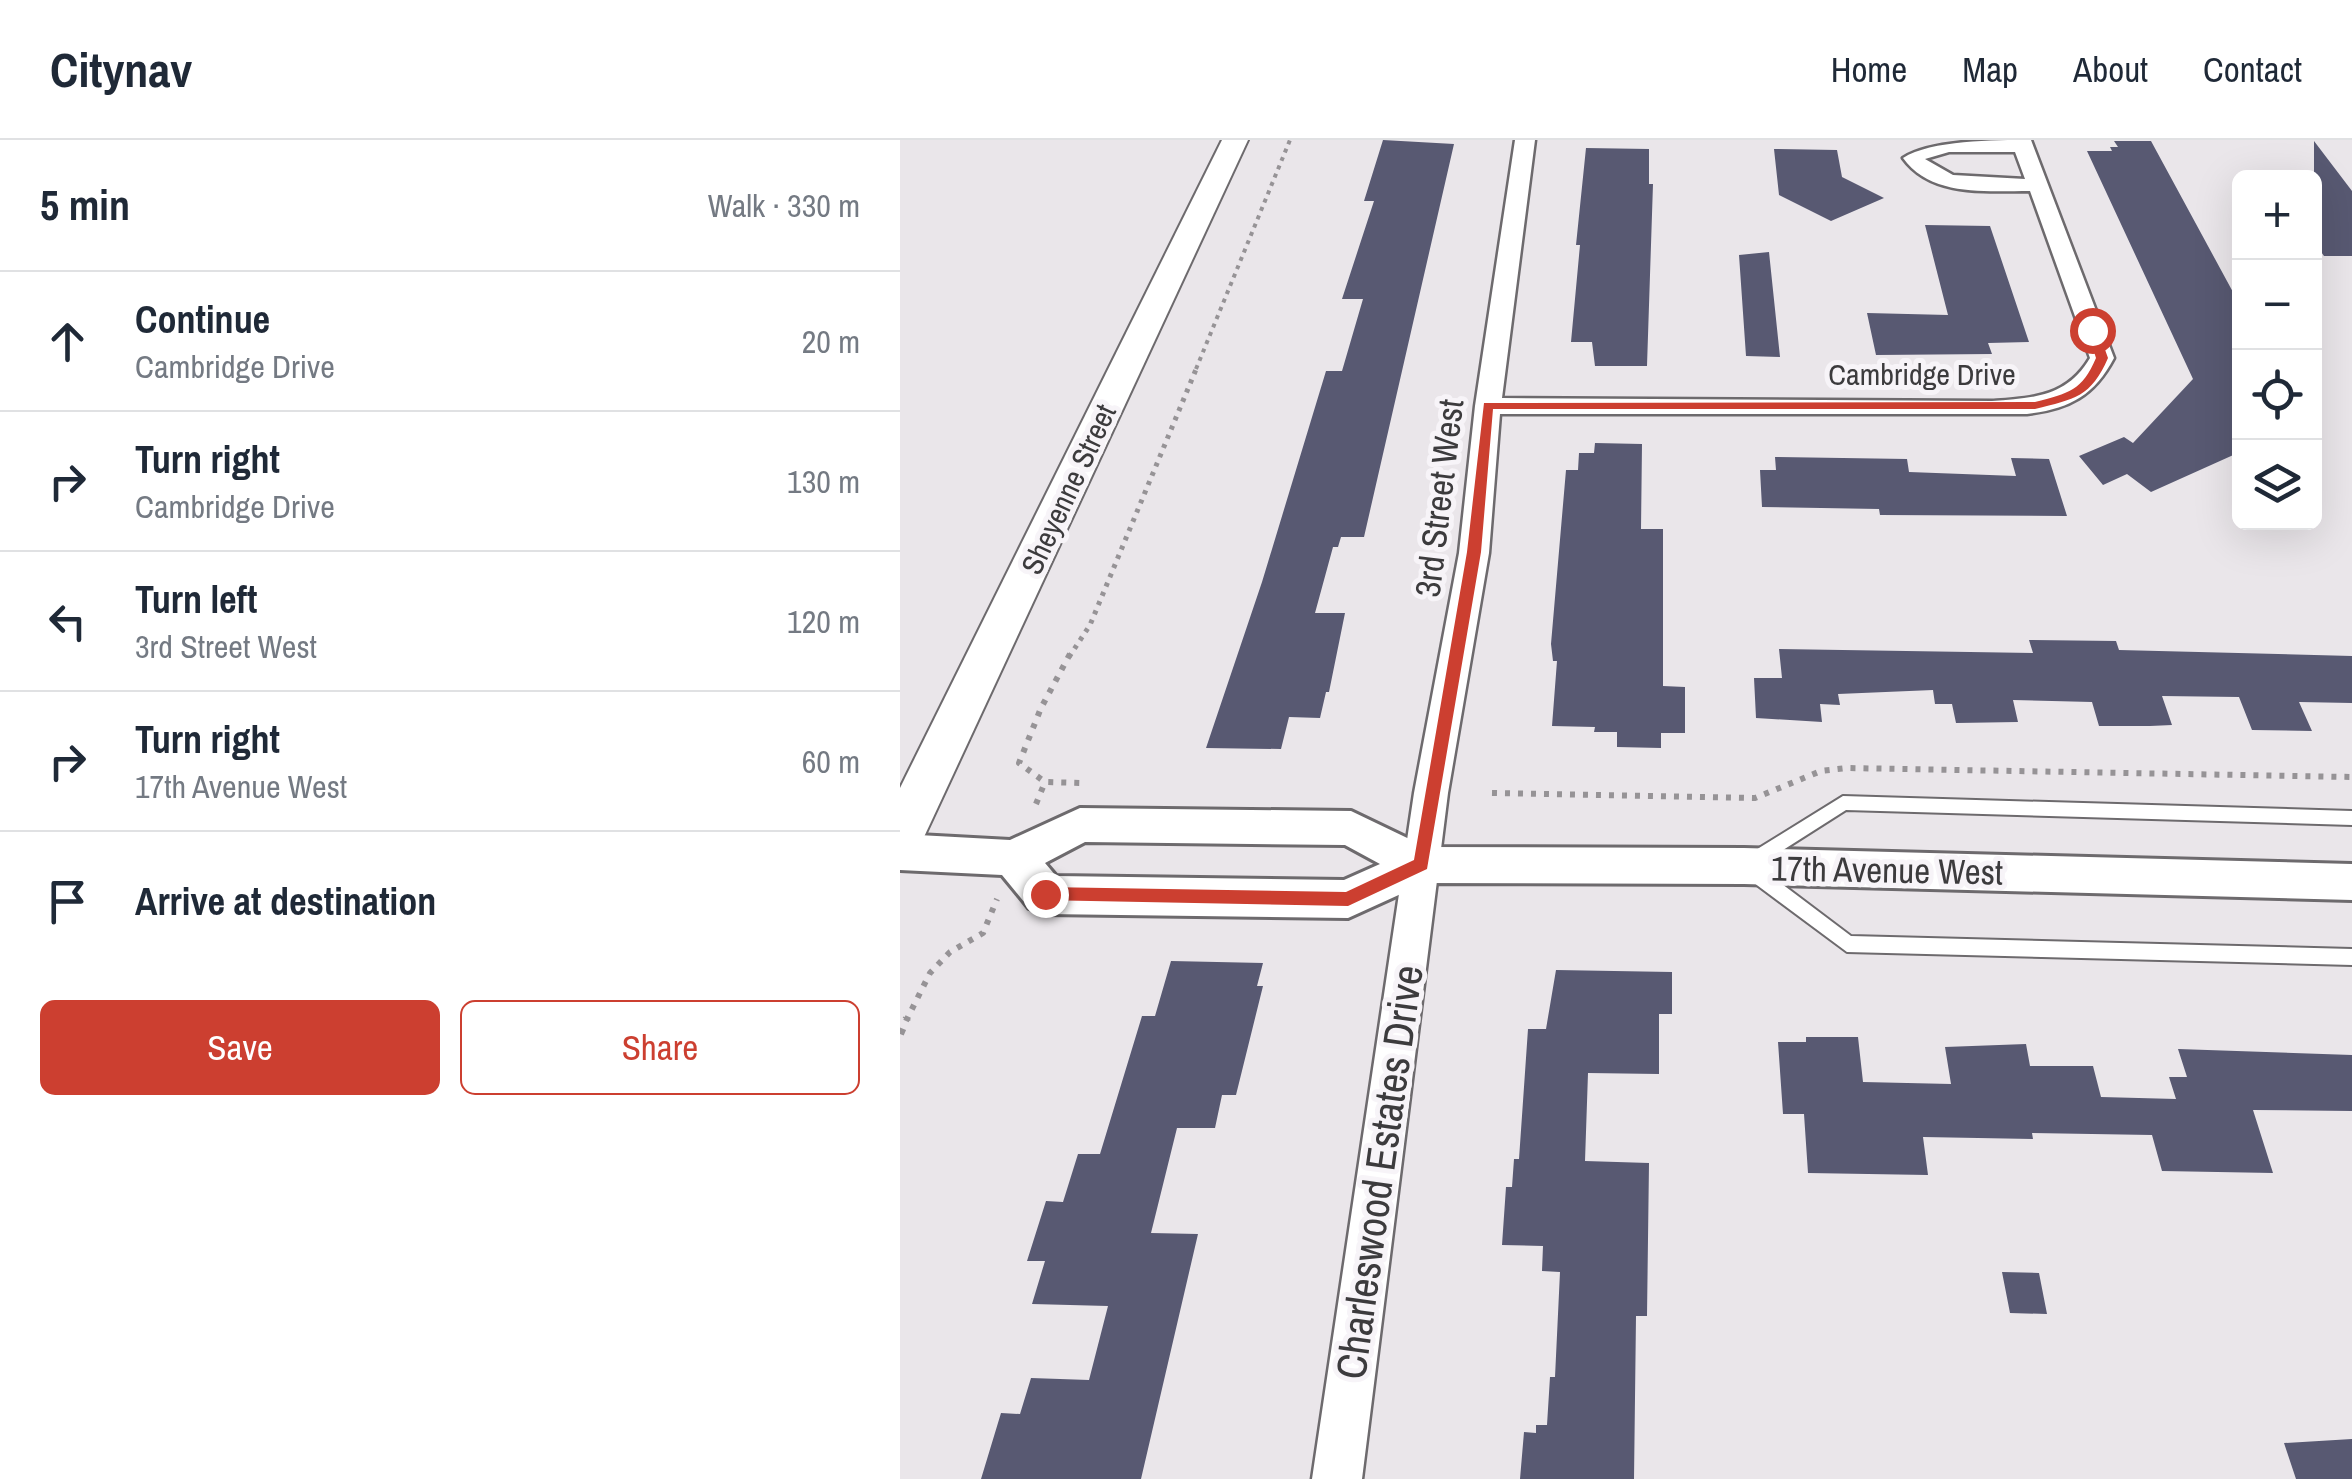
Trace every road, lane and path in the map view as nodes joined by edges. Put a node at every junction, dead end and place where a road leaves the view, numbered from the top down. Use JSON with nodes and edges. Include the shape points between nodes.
{"nodes":[{"id":1,"x":1236,"y":140,"type":"edge"},
{"id":2,"x":1290,"y":140,"type":"edge"},
{"id":3,"x":1526,"y":140,"type":"edge"},
{"id":4,"x":2022,"y":143,"type":"edge"},
{"id":5,"x":2037,"y":184,"type":"junction"},
{"id":6,"x":1488,"y":406,"type":"junction"},
{"id":7,"x":1045,"y":782,"type":"dead end"},
{"id":8,"x":2352,"y":818,"type":"edge"},
{"id":9,"x":900,"y":838,"type":"edge"},
{"id":10,"x":900,"y":852,"type":"edge"},
{"id":11,"x":1014,"y":858,"type":"junction"},
{"id":12,"x":1421,"y":864,"type":"junction"},
{"id":13,"x":1744,"y":866,"type":"junction"},
{"id":14,"x":2352,"y":882,"type":"edge"},
{"id":15,"x":983,"y":933,"type":"dead end"},
{"id":16,"x":2352,"y":957,"type":"edge"},
{"id":17,"x":900,"y":1034,"type":"edge"},
{"id":18,"x":1337,"y":1479,"type":"edge"}],
"edges":[{"from":1,"to":9,"type":"main road","name":"Sheyenne Street"},
{"from":2,"to":7,"type":"path","via":[[1090,625],[1054,678],[1024,749],[1020,763]]},
{"from":3,"to":6,"type":"street","name":"3rd Street West"},
{"from":4,"to":5,"type":"street","name":"Cambridge Drive"},
{"from":4,"to":5,"type":"street","via":[[1934,146],[1913,158],[1933,178]]},
{"from":5,"to":6,"type":"street","name":"Cambridge Drive","via":[[2102,358],[2090,384],[2067,398],[1992,408]]},
{"from":6,"to":12,"type":"street","name":"3rd Street West","via":[[1474,552]]},
{"from":8,"to":13,"type":"lane","via":[[1843,804]]},
{"from":10,"to":11,"type":"street","name":"17th Avenue West"},
{"from":11,"to":12,"type":"street","name":"17th Avenue West","via":[[1080,825],[1351,828]]},
{"from":11,"to":12,"type":"street","name":"17th Avenue West","via":[[1045,894],[1348,899]]},
{"from":12,"to":13,"type":"street","name":"17th Avenue West"},
{"from":12,"to":18,"type":"street","name":"Charleswood Estates Drive"},
{"from":13,"to":14,"type":"street","name":"17th Avenue West"},
{"from":13,"to":16,"type":"lane","via":[[1847,944]]},
{"from":15,"to":17,"type":"path","via":[[949,949],[924,981]]}]}
